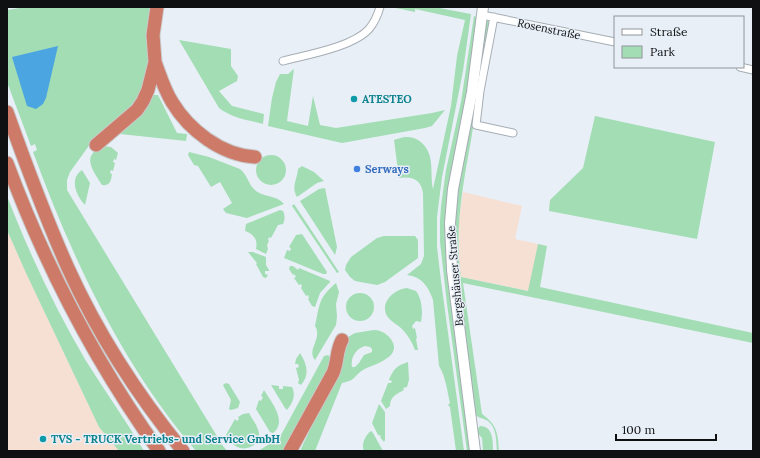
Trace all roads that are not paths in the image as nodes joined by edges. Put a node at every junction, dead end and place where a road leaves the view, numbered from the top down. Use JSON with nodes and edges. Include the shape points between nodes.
{"nodes":[{"id":1,"x":157,"y":7,"type":"edge"},
{"id":2,"x":380,"y":7,"type":"edge"},
{"id":3,"x":482,"y":11,"type":"edge"},
{"id":4,"x":494,"y":17,"type":"junction"},
{"id":5,"x":614,"y":42,"type":"edge"},
{"id":6,"x":283,"y":61,"type":"dead end"},
{"id":7,"x":154,"y":62,"type":"junction"},
{"id":8,"x":7,"y":112,"type":"edge"},
{"id":9,"x":513,"y":133,"type":"dead end"},
{"id":10,"x":96,"y":144,"type":"dead end"},
{"id":11,"x":255,"y":157,"type":"dead end"},
{"id":12,"x":7,"y":163,"type":"edge"},
{"id":13,"x":342,"y":340,"type":"dead end"},
{"id":14,"x":300,"y":433,"type":"junction"},
{"id":15,"x":159,"y":451,"type":"edge"},
{"id":16,"x":183,"y":451,"type":"edge"},
{"id":17,"x":290,"y":451,"type":"edge"},
{"id":18,"x":295,"y":451,"type":"edge"},
{"id":19,"x":475,"y":451,"type":"edge"}],
"edges":[{"from":1,"to":7,"type":"highway","via":[[153,35]]},
{"from":2,"to":6,"type":"street","via":[[368,30],[360,36],[337,47]]},
{"from":3,"to":4,"type":"street","name":"Rosenstraße"},
{"from":3,"to":19,"type":"main road","name":"Bergshäuser Straße","via":[[470,107],[453,189],[450,223],[452,270]]},
{"from":4,"to":5,"type":"street","name":"Rosenstraße"},
{"from":4,"to":9,"type":"street","via":[[476,125]]},
{"from":7,"to":10,"type":"highway","via":[[148,90],[137,110]]},
{"from":7,"to":11,"type":"highway","via":[[168,95],[188,122],[214,144]]},
{"from":8,"to":16,"type":"highway","via":[[38,198],[69,270],[125,369]]},
{"from":12,"to":15,"type":"highway","via":[[38,241],[69,306],[111,380]]},
{"from":13,"to":14,"type":"highway","via":[[333,373]]},
{"from":14,"to":17,"type":"highway"},
{"from":14,"to":18,"type":"highway"}]}
